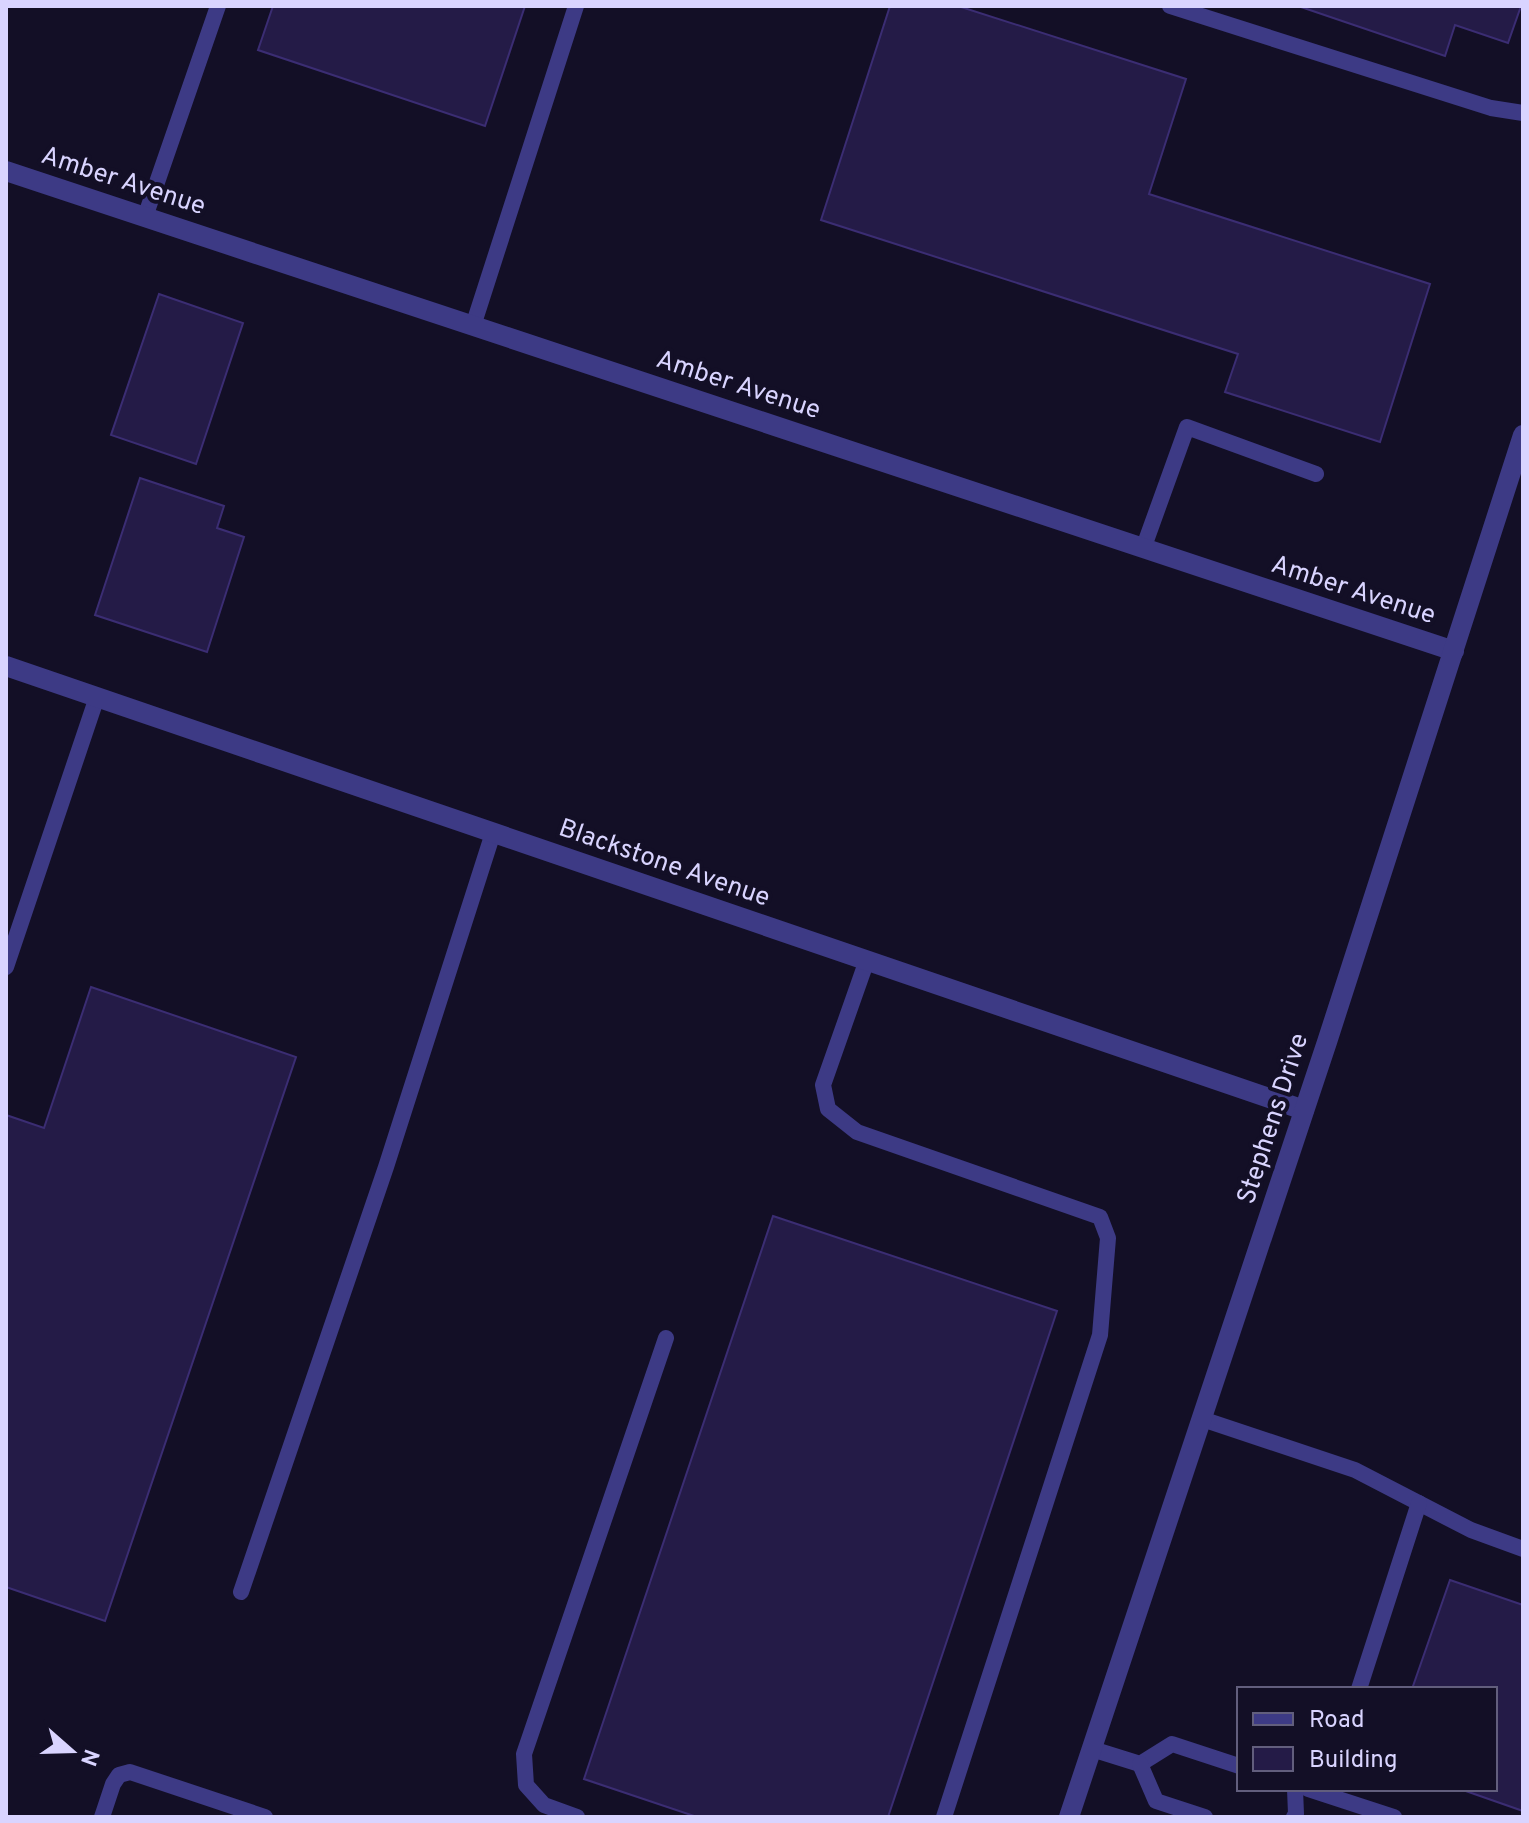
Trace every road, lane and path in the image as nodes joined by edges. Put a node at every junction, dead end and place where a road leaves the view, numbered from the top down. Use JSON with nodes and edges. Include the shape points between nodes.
{"nodes":[{"id":1,"x":218,"y":6,"type":"edge"},
{"id":2,"x":576,"y":6,"type":"edge"},
{"id":3,"x":1170,"y":6,"type":"edge"},
{"id":4,"x":1523,"y":113,"type":"edge"},
{"id":5,"x":6,"y":171,"type":"edge"},
{"id":6,"x":145,"y":217,"type":"junction"},
{"id":7,"x":473,"y":326,"type":"junction"},
{"id":8,"x":1523,"y":435,"type":"edge"},
{"id":9,"x":1316,"y":474,"type":"dead end"},
{"id":10,"x":1143,"y":549,"type":"junction"},
{"id":11,"x":1454,"y":651,"type":"junction"},
{"id":12,"x":6,"y":666,"type":"edge"},
{"id":13,"x":97,"y":697,"type":"junction"},
{"id":14,"x":493,"y":833,"type":"junction"},
{"id":15,"x":867,"y":960,"type":"junction"},
{"id":16,"x":6,"y":967,"type":"edge"},
{"id":17,"x":1304,"y":1110,"type":"junction"},
{"id":18,"x":666,"y":1338,"type":"dead end"},
{"id":19,"x":1202,"y":1419,"type":"junction"},
{"id":20,"x":1419,"y":1503,"type":"junction"},
{"id":21,"x":1523,"y":1549,"type":"edge"},
{"id":22,"x":241,"y":1592,"type":"dead end"},
{"id":23,"x":1360,"y":1687,"type":"edge"},
{"id":24,"x":1092,"y":1749,"type":"junction"},
{"id":25,"x":1140,"y":1764,"type":"junction"},
{"id":26,"x":1237,"y":1765,"type":"edge"},
{"id":27,"x":1295,"y":1791,"type":"edge"},
{"id":28,"x":1326,"y":1792,"type":"edge"},
{"id":29,"x":102,"y":1817,"type":"edge"},
{"id":30,"x":265,"y":1817,"type":"edge"},
{"id":31,"x":577,"y":1817,"type":"edge"},
{"id":32,"x":944,"y":1817,"type":"edge"},
{"id":33,"x":1069,"y":1817,"type":"edge"},
{"id":34,"x":1205,"y":1817,"type":"edge"},
{"id":35,"x":1294,"y":1817,"type":"edge"},
{"id":36,"x":1394,"y":1817,"type":"edge"}],
"edges":[{"from":1,"to":6,"type":"lane"},
{"from":2,"to":7,"type":"lane"},
{"from":3,"to":4,"type":"lane","via":[[1491,108]]},
{"from":5,"to":6,"type":"street","name":"Amber Avenue"},
{"from":6,"to":7,"type":"street","name":"Amber Avenue"},
{"from":7,"to":10,"type":"street","name":"Amber Avenue"},
{"from":8,"to":11,"type":"street","name":"Stephens Drive"},
{"from":9,"to":10,"type":"lane","via":[[1187,427]]},
{"from":10,"to":11,"type":"street","name":"Amber Avenue"},
{"from":11,"to":17,"type":"street","name":"Stephens Drive"},
{"from":12,"to":13,"type":"street","name":"Blackstone Avenue"},
{"from":13,"to":14,"type":"street","name":"Blackstone Avenue"},
{"from":13,"to":16,"type":"lane"},
{"from":14,"to":15,"type":"street","name":"Blackstone Avenue"},
{"from":14,"to":22,"type":"lane"},
{"from":15,"to":17,"type":"street","name":"Blackstone Avenue"},
{"from":15,"to":32,"type":"lane","via":[[823,1085],[828,1109],[857,1132],[1100,1217],[1108,1238],[1100,1335]]},
{"from":17,"to":19,"type":"street","name":"Stephens Drive"},
{"from":18,"to":31,"type":"lane","via":[[524,1754],[526,1785],[544,1805]]},
{"from":19,"to":20,"type":"lane","via":[[1355,1470]]},
{"from":19,"to":24,"type":"street","name":"Stephens Drive"},
{"from":20,"to":21,"type":"lane"},
{"from":20,"to":23,"type":"lane"},
{"from":24,"to":25,"type":"lane"},
{"from":24,"to":33,"type":"street","name":"Stephens Drive"},
{"from":25,"to":26,"type":"lane","via":[[1172,1744]]},
{"from":25,"to":34,"type":"lane","via":[[1156,1801]]},
{"from":27,"to":35,"type":"lane"},
{"from":28,"to":36,"type":"lane"},
{"from":29,"to":30,"type":"lane","via":[[113,1784],[130,1772]]}]}
